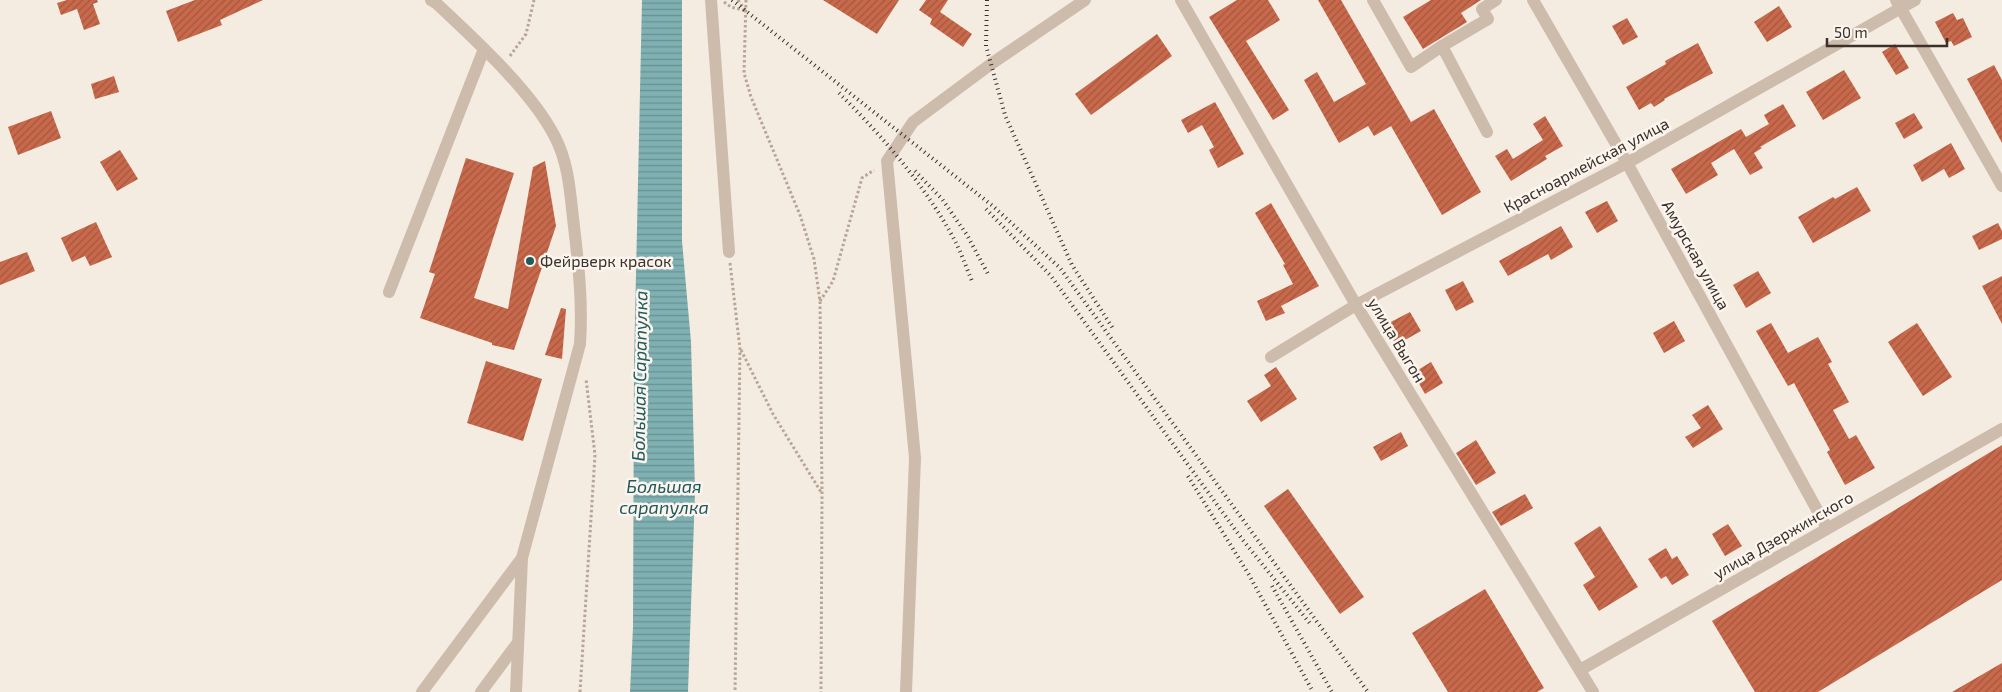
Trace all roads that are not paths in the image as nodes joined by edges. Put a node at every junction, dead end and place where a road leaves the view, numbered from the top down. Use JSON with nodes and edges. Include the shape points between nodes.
{"nodes":[{"id":1,"x":432,"y":0,"type":"edge"},
{"id":2,"x":711,"y":0,"type":"edge"},
{"id":3,"x":1085,"y":0,"type":"edge"},
{"id":4,"x":1181,"y":0,"type":"edge"},
{"id":5,"x":1373,"y":0,"type":"edge"},
{"id":6,"x":1496,"y":0,"type":"edge"},
{"id":7,"x":1533,"y":0,"type":"edge"},
{"id":8,"x":1915,"y":0,"type":"edge"},
{"id":9,"x":1898,"y":4,"type":"edge"},
{"id":10,"x":1442,"y":46,"type":"junction"},
{"id":11,"x":484,"y":49,"type":"junction"},
{"id":12,"x":1487,"y":132,"type":"dead end"},
{"id":13,"x":1628,"y":163,"type":"junction"},
{"id":14,"x":2002,"y":186,"type":"edge"},
{"id":15,"x":729,"y":252,"type":"road end"},
{"id":16,"x":389,"y":292,"type":"dead end"},
{"id":17,"x":1356,"y":305,"type":"junction"},
{"id":18,"x":1271,"y":357,"type":"dead end"},
{"id":19,"x":2002,"y":428,"type":"edge"},
{"id":20,"x":1827,"y":528,"type":"junction"},
{"id":21,"x":522,"y":558,"type":"junction"},
{"id":22,"x":516,"y":645,"type":"junction"},
{"id":23,"x":1580,"y":670,"type":"junction"},
{"id":24,"x":422,"y":692,"type":"edge"},
{"id":25,"x":481,"y":692,"type":"edge"},
{"id":26,"x":516,"y":692,"type":"edge"},
{"id":27,"x":906,"y":692,"type":"edge"},
{"id":28,"x":1593,"y":692,"type":"edge"}],
"edges":[{"from":1,"to":11,"type":"street"},
{"from":2,"to":15,"type":"street"},
{"from":3,"to":27,"type":"street","via":[[913,122],[887,161],[915,458]]},
{"from":4,"to":17,"type":"street","name":"улица Выгон"},
{"from":5,"to":10,"type":"street","via":[[1411,67]]},
{"from":6,"to":10,"type":"street","via":[[1482,9],[1488,19]]},
{"from":7,"to":13,"type":"street","name":"Амурская улица"},
{"from":8,"to":9,"type":"street","name":"Красноармейская улица"},
{"from":9,"to":13,"type":"street","name":"Красноармейская улица"},
{"from":9,"to":14,"type":"street"},
{"from":10,"to":12,"type":"street"},
{"from":11,"to":16,"type":"street"},
{"from":11,"to":21,"type":"street","via":[[548,124],[566,164],[582,307],[580,344]]},
{"from":13,"to":17,"type":"street","name":"Красноармейская улица"},
{"from":13,"to":20,"type":"street","name":"Амурская улица"},
{"from":17,"to":18,"type":"street","name":"Красноармейская улица"},
{"from":17,"to":23,"type":"street","name":"улица Выгон"},
{"from":19,"to":20,"type":"street","name":"улица Дзержинского"},
{"from":20,"to":23,"type":"street","name":"улица Дзержинского"},
{"from":21,"to":22,"type":"street"},
{"from":21,"to":24,"type":"street"},
{"from":22,"to":25,"type":"street"},
{"from":22,"to":26,"type":"street"},
{"from":23,"to":28,"type":"street","name":"улица Выгон"}]}
